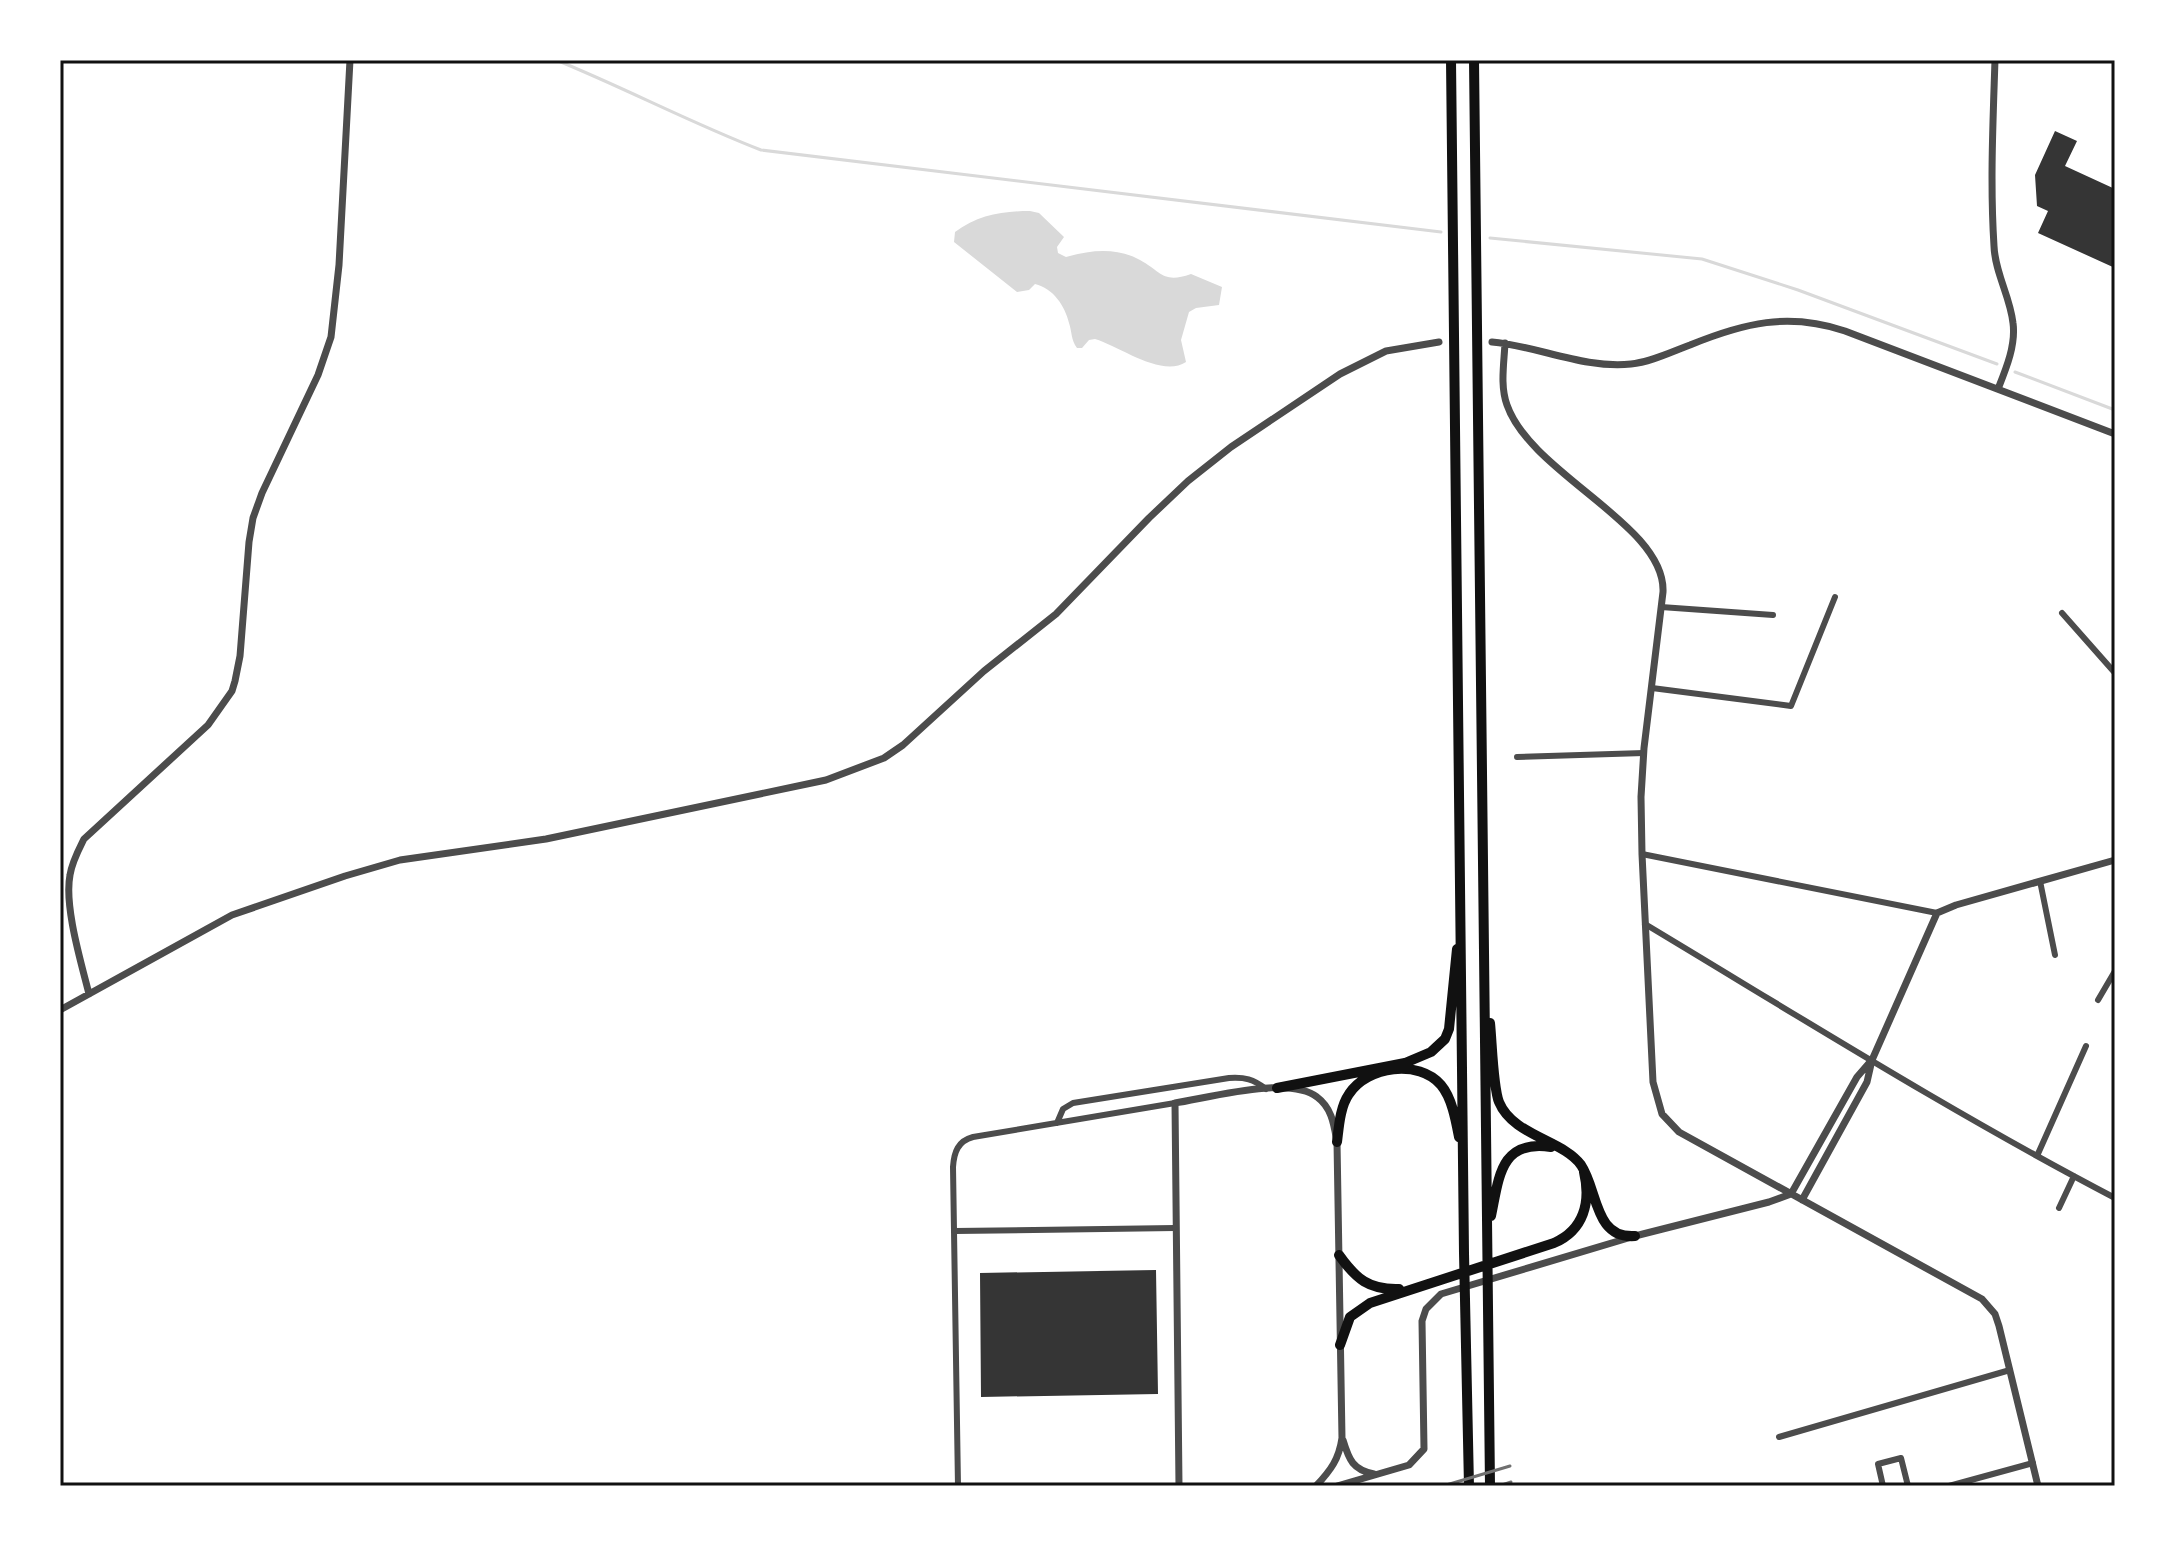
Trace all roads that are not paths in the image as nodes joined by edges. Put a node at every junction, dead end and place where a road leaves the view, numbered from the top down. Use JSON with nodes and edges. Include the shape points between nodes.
{"nodes":[{"id":1,"x":350,"y":60,"type":"edge"},
{"id":2,"x":1451,"y":60,"type":"edge"},
{"id":3,"x":1995,"y":60,"type":"edge"},
{"id":4,"x":1475,"y":63,"type":"edge"},
{"id":5,"x":1439,"y":342,"type":"dead end"},
{"id":6,"x":1492,"y":342,"type":"dead end"},
{"id":7,"x":1505,"y":343,"type":"junction"},
{"id":8,"x":1998,"y":389,"type":"junction"},
{"id":9,"x":2115,"y":434,"type":"edge"},
{"id":10,"x":1835,"y":597,"type":"dead end"},
{"id":11,"x":1661,"y":607,"type":"junction"},
{"id":12,"x":2062,"y":613,"type":"dead end"},
{"id":13,"x":1773,"y":615,"type":"dead end"},
{"id":14,"x":2115,"y":673,"type":"edge"},
{"id":15,"x":1652,"y":688,"type":"junction"},
{"id":16,"x":1644,"y":753,"type":"junction"},
{"id":17,"x":1517,"y":757,"type":"dead end"},
{"id":18,"x":1642,"y":854,"type":"junction"},
{"id":19,"x":2115,"y":860,"type":"edge"},
{"id":20,"x":2040,"y":881,"type":"junction"},
{"id":21,"x":1462,"y":911,"type":"junction"},
{"id":22,"x":1937,"y":913,"type":"junction"},
{"id":23,"x":1645,"y":924,"type":"junction"},
{"id":24,"x":2055,"y":955,"type":"dead end"},
{"id":25,"x":2115,"y":971,"type":"edge"},
{"id":26,"x":1484,"y":973,"type":"junction"},
{"id":27,"x":89,"y":994,"type":"junction"},
{"id":28,"x":2098,"y":1000,"type":"dead end"},
{"id":29,"x":60,"y":1010,"type":"edge"},
{"id":30,"x":2086,"y":1046,"type":"dead end"},
{"id":31,"x":1872,"y":1060,"type":"junction"},
{"id":32,"x":1857,"y":1077,"type":"junction"},
{"id":33,"x":1867,"y":1082,"type":"junction"},
{"id":34,"x":1271,"y":1088,"type":"junction"},
{"id":35,"x":1175,"y":1103,"type":"junction"},
{"id":36,"x":1057,"y":1123,"type":"junction"},
{"id":37,"x":1337,"y":1142,"type":"junction"},
{"id":38,"x":1557,"y":1148,"type":"junction"},
{"id":39,"x":1817,"y":1149,"type":"junction"},
{"id":40,"x":1827,"y":1155,"type":"junction"},
{"id":41,"x":2037,"y":1156,"type":"junction"},
{"id":42,"x":1584,"y":1172,"type":"junction"},
{"id":43,"x":2074,"y":1176,"type":"junction"},
{"id":44,"x":1464,"y":1183,"type":"junction"},
{"id":45,"x":1791,"y":1194,"type":"junction"},
{"id":46,"x":2115,"y":1198,"type":"edge"},
{"id":47,"x":1802,"y":1200,"type":"junction"},
{"id":48,"x":2059,"y":1208,"type":"dead end"},
{"id":49,"x":1175,"y":1228,"type":"junction"},
{"id":50,"x":955,"y":1231,"type":"junction"},
{"id":51,"x":1635,"y":1236,"type":"junction"},
{"id":52,"x":1486,"y":1244,"type":"junction"},
{"id":53,"x":1339,"y":1255,"type":"junction"},
{"id":54,"x":1409,"y":1288,"type":"junction"},
{"id":55,"x":1340,"y":1345,"type":"junction"},
{"id":56,"x":2010,"y":1370,"type":"junction"},
{"id":57,"x":1779,"y":1437,"type":"dead end"},
{"id":58,"x":1342,"y":1438,"type":"junction"},
{"id":59,"x":2033,"y":1463,"type":"junction"},
{"id":60,"x":1377,"y":1475,"type":"junction"},
{"id":61,"x":958,"y":1486,"type":"edge"},
{"id":62,"x":1179,"y":1486,"type":"edge"},
{"id":63,"x":1316,"y":1486,"type":"edge"},
{"id":64,"x":1337,"y":1486,"type":"edge"},
{"id":65,"x":1469,"y":1486,"type":"edge"},
{"id":66,"x":1490,"y":1486,"type":"edge"},
{"id":67,"x":1883,"y":1486,"type":"edge"},
{"id":68,"x":1908,"y":1486,"type":"edge"},
{"id":69,"x":1949,"y":1486,"type":"edge"},
{"id":70,"x":2038,"y":1486,"type":"edge"}],
"edges":[{"from":1,"to":27,"type":"street","via":[[335,320],[318,375],[253,518],[235,681],[208,725],[84,839],[73,860],[72,919]]},
{"from":2,"to":21,"type":"highway"},
{"from":3,"to":8,"type":"street","via":[[1994,248],[2014,329]]},
{"from":4,"to":26,"type":"highway"},
{"from":5,"to":27,"type":"street","via":[[1386,351],[1350,368],[1231,447],[1188,481],[1056,614],[884,758],[826,780],[546,839],[400,860],[345,876],[232,915]]},
{"from":6,"to":7,"type":"street"},
{"from":7,"to":8,"type":"street","via":[[1591,362],[1630,364],[1752,324],[1811,321]]},
{"from":7,"to":11,"type":"street","via":[[1503,391],[1516,425],[1540,454],[1644,544],[1662,577]]},
{"from":8,"to":9,"type":"street"},
{"from":10,"to":15,"type":"street","via":[[1791,706]]},
{"from":11,"to":13,"type":"street"},
{"from":11,"to":15,"type":"street"},
{"from":12,"to":14,"type":"street"},
{"from":15,"to":16,"type":"street"},
{"from":16,"to":17,"type":"street"},
{"from":16,"to":18,"type":"street"},
{"from":18,"to":22,"type":"street"},
{"from":18,"to":23,"type":"street"},
{"from":19,"to":20,"type":"street"},
{"from":20,"to":22,"type":"street"},
{"from":20,"to":24,"type":"street"},
{"from":21,"to":34,"type":"highway","via":[[1451,1020],[1445,1039],[1431,1052],[1405,1063]]},
{"from":21,"to":44,"type":"highway"},
{"from":22,"to":31,"type":"street"},
{"from":23,"to":31,"type":"street"},
{"from":23,"to":45,"type":"street","via":[[1652,1072],[1662,1114],[1679,1132]]},
{"from":25,"to":28,"type":"street"},
{"from":26,"to":38,"type":"highway","via":[[1499,1101],[1517,1123]]},
{"from":26,"to":52,"type":"highway"},
{"from":27,"to":29,"type":"street"},
{"from":30,"to":41,"type":"street"},
{"from":31,"to":32,"type":"street"},
{"from":31,"to":33,"type":"street"},
{"from":31,"to":41,"type":"street"},
{"from":32,"to":33,"type":"street"},
{"from":32,"to":39,"type":"street"},
{"from":33,"to":40,"type":"street"},
{"from":34,"to":35,"type":"street"},
{"from":34,"to":36,"type":"street","via":[[1245,1077],[1229,1078],[1073,1103],[1063,1109]]},
{"from":34,"to":37,"type":"street","via":[[1317,1096],[1330,1112]]},
{"from":35,"to":36,"type":"street"},
{"from":35,"to":49,"type":"street"},
{"from":36,"to":50,"type":"street","via":[[961,1142],[953,1167]]},
{"from":37,"to":44,"type":"highway","via":[[1346,1098],[1361,1081],[1393,1070],[1423,1073],[1446,1092],[1461,1146]]},
{"from":37,"to":53,"type":"street"},
{"from":38,"to":42,"type":"highway"},
{"from":38,"to":52,"type":"highway","via":[[1526,1147],[1505,1161]]},
{"from":39,"to":40,"type":"street"},
{"from":39,"to":45,"type":"street"},
{"from":40,"to":47,"type":"street"},
{"from":41,"to":43,"type":"street"},
{"from":42,"to":51,"type":"highway","via":[[1605,1224],[1620,1235]]},
{"from":42,"to":54,"type":"highway","via":[[1585,1212],[1568,1236]]},
{"from":43,"to":46,"type":"street"},
{"from":43,"to":48,"type":"street"},
{"from":44,"to":65,"type":"highway"},
{"from":45,"to":47,"type":"street"},
{"from":45,"to":51,"type":"street"},
{"from":47,"to":56,"type":"street","via":[[1977,1295],[1997,1319]]},
{"from":49,"to":50,"type":"street"},
{"from":49,"to":62,"type":"street"},
{"from":50,"to":61,"type":"street"},
{"from":51,"to":60,"type":"street","via":[[1449,1290],[1434,1300],[1421,1327],[1424,1449],[1409,1465]]},
{"from":52,"to":66,"type":"highway"},
{"from":53,"to":54,"type":"highway","via":[[1367,1285]]},
{"from":53,"to":55,"type":"street"},
{"from":54,"to":55,"type":"highway","via":[[1354,1312]]},
{"from":55,"to":58,"type":"street"},
{"from":56,"to":57,"type":"street"},
{"from":56,"to":59,"type":"street"},
{"from":58,"to":60,"type":"street","via":[[1354,1467]]},
{"from":58,"to":63,"type":"street","via":[[1339,1457]]},
{"from":59,"to":69,"type":"street"},
{"from":59,"to":70,"type":"street"},
{"from":60,"to":64,"type":"street"},
{"from":67,"to":68,"type":"street","via":[[1878,1464],[1901,1458]]}]}
